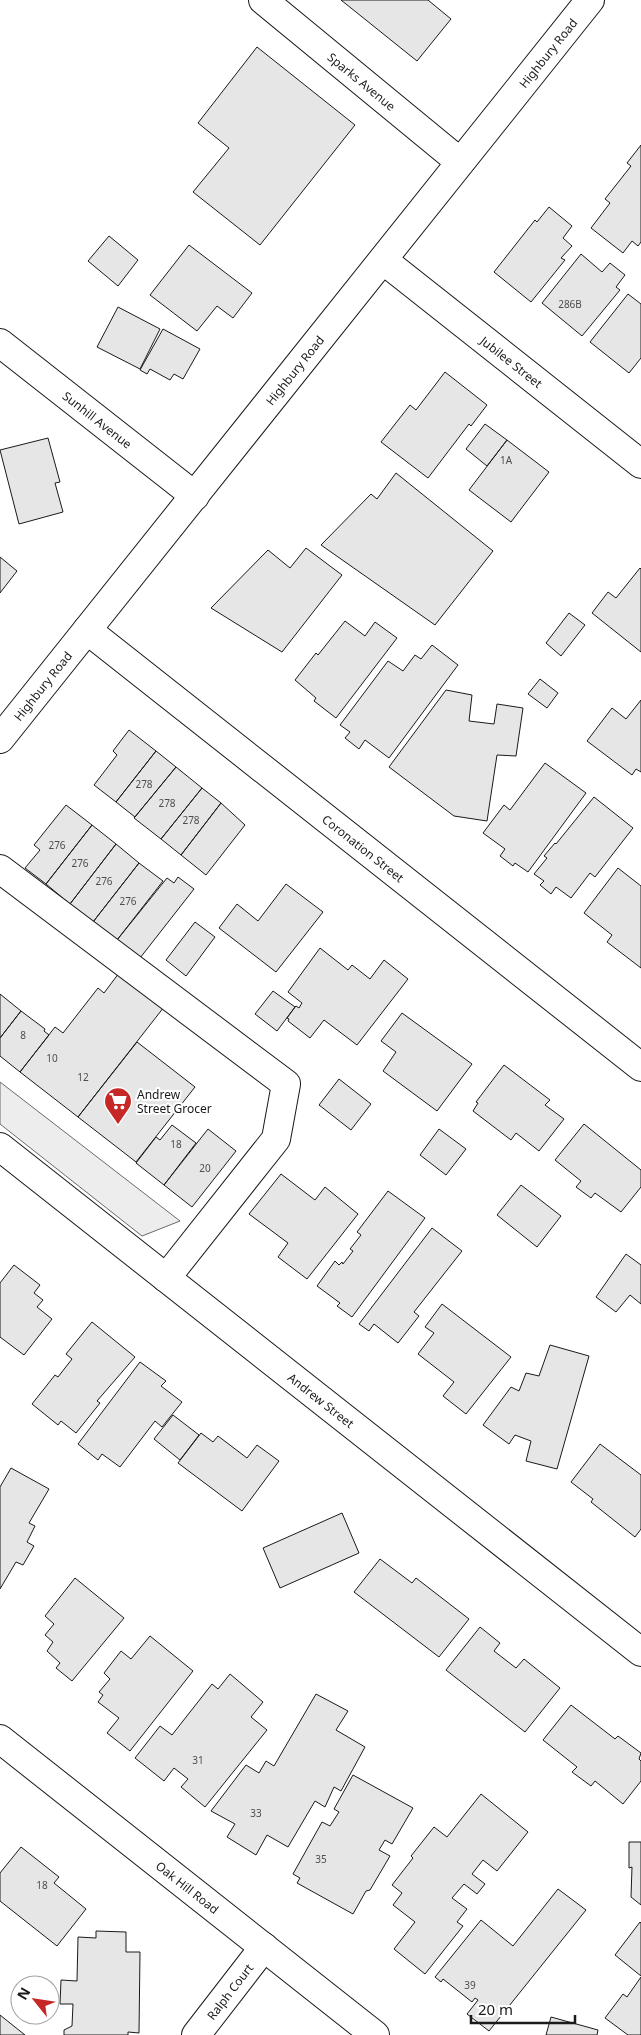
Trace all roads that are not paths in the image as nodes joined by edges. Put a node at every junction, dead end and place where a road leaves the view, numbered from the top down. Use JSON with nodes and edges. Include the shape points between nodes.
{"nodes":[{"id":1,"x":263,"y":0,"type":"edge"},
{"id":2,"x":590,"y":0,"type":"edge"},
{"id":3,"x":460,"y":162,"type":"junction"},
{"id":4,"x":383,"y":260,"type":"junction"},
{"id":5,"x":0,"y":343,"type":"edge"},
{"id":6,"x":641,"y":464,"type":"edge"},
{"id":7,"x":195,"y":496,"type":"junction"},
{"id":8,"x":87,"y":630,"type":"junction"},
{"id":9,"x":0,"y":739,"type":"edge"},
{"id":10,"x":0,"y":869,"type":"edge"},
{"id":11,"x":641,"y":1067,"type":"edge"},
{"id":12,"x":0,"y":1147,"type":"edge"},
{"id":13,"x":166,"y":1278,"type":"junction"},
{"id":14,"x":641,"y":1652,"type":"edge"},
{"id":15,"x":0,"y":1739,"type":"edge"},
{"id":16,"x":264,"y":1948,"type":"junction"},
{"id":17,"x":196,"y":2035,"type":"edge"},
{"id":18,"x":375,"y":2035,"type":"edge"}],
"edges":[{"from":1,"to":3,"type":"street","name":"Sparks Avenue"},
{"from":2,"to":3,"type":"street","name":"Highbury Road"},
{"from":3,"to":4,"type":"street","name":"Highbury Road"},
{"from":4,"to":6,"type":"street","name":"Jubilee Street"},
{"from":4,"to":7,"type":"street","name":"Highbury Road"},
{"from":5,"to":7,"type":"street","name":"Sunhill Avenue"},
{"from":7,"to":8,"type":"street","name":"Highbury Road"},
{"from":8,"to":9,"type":"street","name":"Highbury Road"},
{"from":8,"to":11,"type":"street","name":"Coronation Street"},
{"from":10,"to":13,"type":"street","via":[[286,1084],[276,1139]]},
{"from":12,"to":13,"type":"street","name":"Andrew Street"},
{"from":13,"to":14,"type":"street","name":"Andrew Street"},
{"from":15,"to":16,"type":"street","name":"Oak Hill Road"},
{"from":16,"to":17,"type":"street","name":"Ralph Court"},
{"from":16,"to":18,"type":"street","name":"Oak Hill Road"}]}
